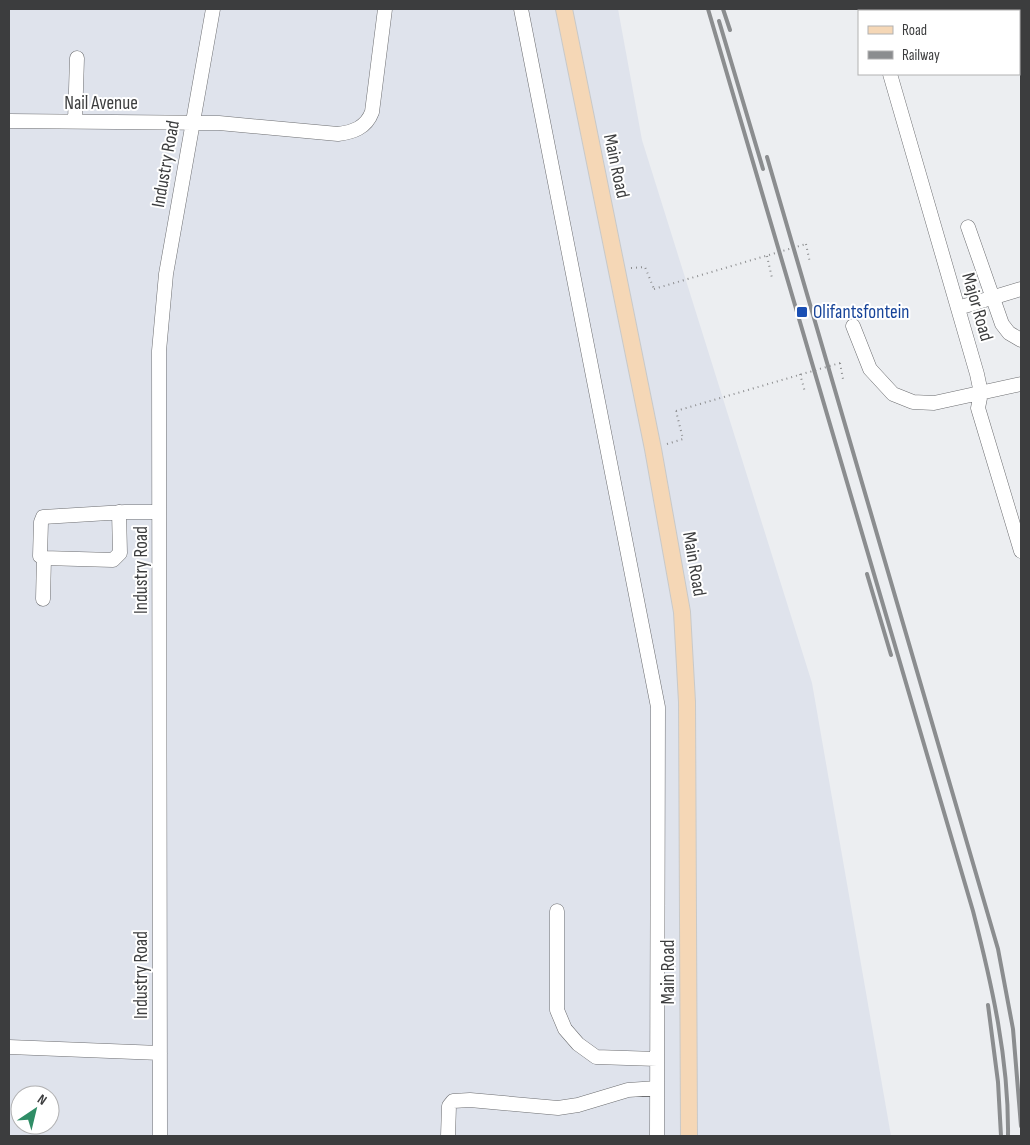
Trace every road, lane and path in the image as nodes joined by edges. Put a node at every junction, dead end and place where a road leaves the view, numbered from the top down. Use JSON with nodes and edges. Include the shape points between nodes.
{"nodes":[{"id":1,"x":213,"y":9,"type":"edge"},
{"id":2,"x":385,"y":9,"type":"edge"},
{"id":3,"x":521,"y":9,"type":"edge"},
{"id":4,"x":564,"y":9,"type":"edge"},
{"id":5,"x":76,"y":58,"type":"dead end"},
{"id":6,"x":890,"y":75,"type":"edge"},
{"id":7,"x":9,"y":121,"type":"edge"},
{"id":8,"x":76,"y":122,"type":"junction"},
{"id":9,"x":193,"y":122,"type":"junction"},
{"id":10,"x":968,"y":227,"type":"dead end"},
{"id":11,"x":767,"y":256,"type":"junction"},
{"id":12,"x":810,"y":263,"type":"dead end"},
{"id":13,"x":645,"y":267,"type":"dead end"},
{"id":14,"x":772,"y":278,"type":"dead end"},
{"id":15,"x":1021,"y":289,"type":"edge"},
{"id":16,"x":992,"y":298,"type":"junction"},
{"id":17,"x":958,"y":308,"type":"junction"},
{"id":18,"x":853,"y":326,"type":"dead end"},
{"id":19,"x":1021,"y":340,"type":"edge"},
{"id":20,"x":800,"y":374,"type":"junction"},
{"id":21,"x":843,"y":379,"type":"dead end"},
{"id":22,"x":1021,"y":384,"type":"edge"},
{"id":23,"x":805,"y":392,"type":"dead end"},
{"id":24,"x":981,"y":393,"type":"junction"},
{"id":25,"x":653,"y":449,"type":"junction"},
{"id":26,"x":120,"y":512,"type":"junction"},
{"id":27,"x":159,"y":512,"type":"junction"},
{"id":28,"x":1021,"y":551,"type":"edge"},
{"id":29,"x":44,"y":558,"type":"junction"},
{"id":30,"x":43,"y":599,"type":"dead end"},
{"id":31,"x":557,"y":911,"type":"dead end"},
{"id":32,"x":9,"y":1047,"type":"edge"},
{"id":33,"x":160,"y":1053,"type":"junction"},
{"id":34,"x":657,"y":1059,"type":"junction"},
{"id":35,"x":657,"y":1088,"type":"junction"},
{"id":36,"x":160,"y":1136,"type":"edge"},
{"id":37,"x":448,"y":1136,"type":"edge"},
{"id":38,"x":657,"y":1136,"type":"edge"},
{"id":39,"x":689,"y":1136,"type":"edge"}],
"edges":[{"from":1,"to":9,"type":"street","name":"Industry Road"},
{"from":2,"to":9,"type":"street","name":"Nail Avenue","via":[[372,112],[369,120],[354,132],[338,134]]},
{"from":3,"to":34,"type":"street","via":[[658,707]]},
{"from":4,"to":25,"type":"main road","name":"Main Road"},
{"from":5,"to":8,"type":"street"},
{"from":6,"to":17,"type":"street","name":"Major Road"},
{"from":7,"to":8,"type":"street","name":"Nail Avenue"},
{"from":8,"to":9,"type":"street","name":"Nail Avenue"},
{"from":9,"to":27,"type":"street","name":"Industry Road","via":[[162,315]]},
{"from":10,"to":16,"type":"street"},
{"from":11,"to":12,"type":"path","bridge":true,"via":[[806,244]]},
{"from":11,"to":13,"type":"path","bridge":true,"via":[[654,289]]},
{"from":11,"to":14,"type":"path"},
{"from":15,"to":16,"type":"street"},
{"from":16,"to":17,"type":"street"},
{"from":16,"to":19,"type":"street","via":[[1006,329]]},
{"from":17,"to":24,"type":"street","name":"Major Road"},
{"from":18,"to":24,"type":"street","via":[[870,369],[893,394],[913,402],[934,403]]},
{"from":20,"to":21,"type":"path","bridge":true,"via":[[840,364]]},
{"from":20,"to":23,"type":"path"},
{"from":20,"to":25,"type":"path","bridge":true,"via":[[676,411],[683,439]]},
{"from":22,"to":24,"type":"street"},
{"from":24,"to":28,"type":"street","name":"Major Road","via":[[978,408]]},
{"from":25,"to":39,"type":"main road","name":"Main Road","via":[[678,583],[686,667]]},
{"from":26,"to":27,"type":"street"},
{"from":26,"to":29,"type":"street","via":[[44,517],[39,551]]},
{"from":26,"to":29,"type":"street","via":[[118,558]]},
{"from":27,"to":33,"type":"street","name":"Industry Road"},
{"from":29,"to":30,"type":"street"},
{"from":31,"to":34,"type":"street","via":[[558,1010],[565,1029],[596,1057]]},
{"from":32,"to":33,"type":"street"},
{"from":33,"to":36,"type":"street","name":"Industry Road"},
{"from":34,"to":35,"type":"street"},
{"from":35,"to":37,"type":"street","via":[[628,1090],[558,1108],[453,1101],[449,1106]]},
{"from":35,"to":38,"type":"street"}]}
